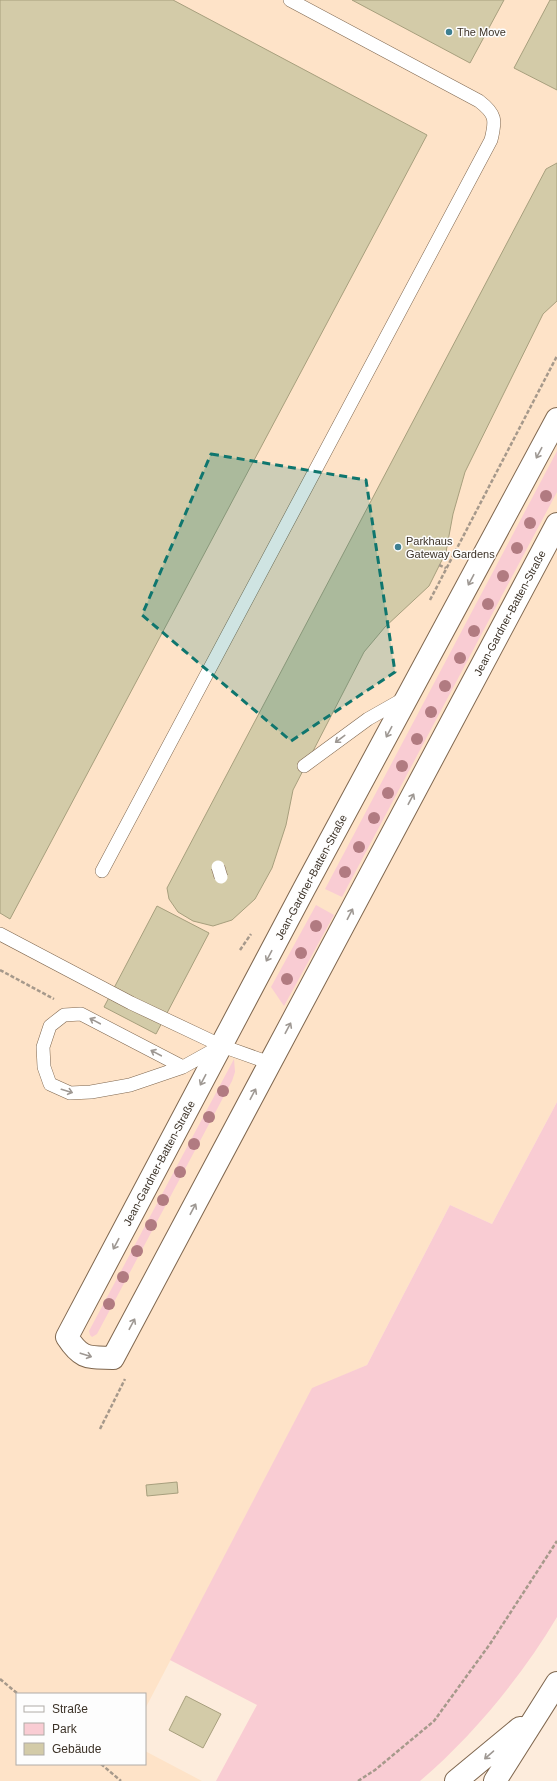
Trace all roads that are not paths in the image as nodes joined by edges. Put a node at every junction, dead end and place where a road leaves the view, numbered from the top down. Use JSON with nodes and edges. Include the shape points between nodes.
{"nodes":[{"id":1,"x":290,"y":0,"type":"edge"},
{"id":2,"x":557,"y":419,"type":"edge"},
{"id":3,"x":557,"y":524,"type":"edge"},
{"id":4,"x":408,"y":696,"type":"junction"},
{"id":5,"x":304,"y":766,"type":"dead end"},
{"id":6,"x":102,"y":871,"type":"dead end"},
{"id":7,"x":0,"y":934,"type":"edge"},
{"id":8,"x":222,"y":1046,"type":"junction"},
{"id":9,"x":270,"y":1063,"type":"junction"},
{"id":10,"x":183,"y":1067,"type":"junction"},
{"id":11,"x":557,"y":1683,"type":"edge"},
{"id":12,"x":539,"y":1711,"type":"junction"},
{"id":13,"x":456,"y":1781,"type":"edge"},
{"id":14,"x":495,"y":1781,"type":"edge"}],
"edges":[{"from":1,"to":6,"type":"lane","via":[[479,101],[491,110],[495,124],[491,140]]},
{"from":2,"to":4,"type":"main road","name":"Jean-Gardner-Batten-Straße","one_way":true},
{"from":9,"to":3,"type":"main road","name":"Jean-Gardner-Batten-Straße","one_way":true},
{"from":4,"to":5,"type":"lane","one_way":true,"via":[[368,719]]},
{"from":4,"to":8,"type":"main road","name":"Jean-Gardner-Batten-Straße","one_way":true},
{"from":7,"to":8,"type":"lane","via":[[131,1003]]},
{"from":8,"to":9,"type":"lane"},
{"from":8,"to":9,"type":"main road","name":"Jean-Gardner-Batten-Straße","one_way":true,"via":[[67,1337],[76,1351],[87,1357],[113,1358]]},
{"from":8,"to":10,"type":"lane"},
{"from":10,"to":10,"type":"lane","one_way":true,"via":[[81,1014],[64,1015],[50,1026],[43,1047],[44,1067],[50,1084],[70,1093],[130,1085]]},
{"from":11,"to":12,"type":"main road"},
{"from":12,"to":13,"type":"main road","one_way":true},
{"from":12,"to":14,"type":"main road"}]}
